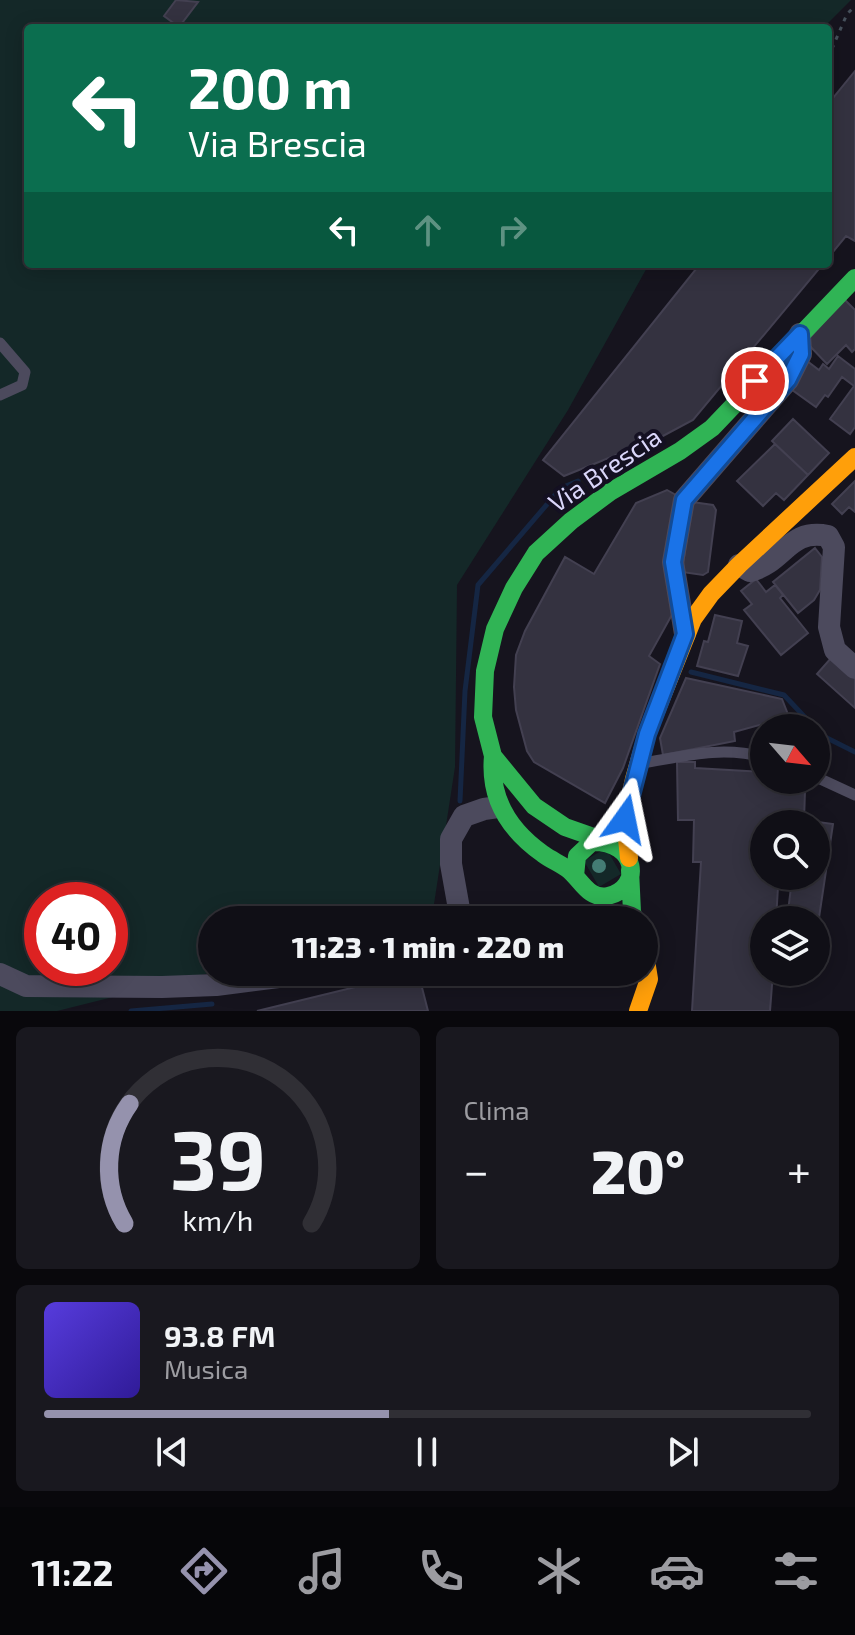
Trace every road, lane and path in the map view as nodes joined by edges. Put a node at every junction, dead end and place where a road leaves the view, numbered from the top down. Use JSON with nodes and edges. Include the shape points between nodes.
{"nodes":[{"id":1,"x":855,"y":6,"type":"edge"},
{"id":2,"x":832,"y":49,"type":"edge"},
{"id":3,"x":855,"y":278,"type":"edge"},
{"id":4,"x":800,"y":334,"type":"junction"},
{"id":5,"x":0,"y":343,"type":"edge"},
{"id":6,"x":0,"y":395,"type":"edge"},
{"id":7,"x":855,"y":457,"type":"edge"},
{"id":8,"x":739,"y":565,"type":"junction"},
{"id":9,"x":685,"y":634,"type":"junction"},
{"id":10,"x":855,"y":668,"type":"edge"},
{"id":11,"x":750,"y":754,"type":"edge"},
{"id":12,"x":493,"y":756,"type":"junction"},
{"id":13,"x":638,"y":764,"type":"junction"},
{"id":14,"x":830,"y":783,"type":"edge"},
{"id":15,"x":855,"y":795,"type":"edge"},
{"id":16,"x":498,"y":807,"type":"junction"},
{"id":17,"x":551,"y":819,"type":"junction"},
{"id":18,"x":625,"y":819,"type":"junction"},
{"id":19,"x":602,"y":840,"type":"junction"},
{"id":20,"x":630,"y":864,"type":"junction"},
{"id":21,"x":575,"y":876,"type":"junction"},
{"id":22,"x":599,"y":896,"type":"junction"},
{"id":23,"x":458,"y":906,"type":"edge"},
{"id":24,"x":616,"y":906,"type":"edge"},
{"id":25,"x":632,"y":906,"type":"edge"},
{"id":26,"x":0,"y":974,"type":"edge"},
{"id":27,"x":198,"y":985,"type":"edge"},
{"id":28,"x":647,"y":986,"type":"edge"},
{"id":29,"x":638,"y":1011,"type":"edge"}],
"edges":[{"from":1,"to":2,"type":"path"},
{"from":3,"to":4,"type":"main road","name":"Via Brescia"},
{"from":4,"to":9,"type":"street","via":[[801,354],[788,380],[684,500],[673,562]]},
{"from":4,"to":12,"type":"main road","name":"Via Brescia","via":[[712,428],[600,499],[536,553],[495,629],[485,671],[483,717]]},
{"from":5,"to":6,"type":"lane","via":[[25,372],[22,385]]},
{"from":7,"to":8,"type":"main road"},
{"from":8,"to":9,"type":"main road","via":[[711,594]]},
{"from":8,"to":10,"type":"street","via":[[750,571],[766,567],[798,538],[812,533],[828,536],[834,547],[829,627],[835,650]]},
{"from":9,"to":13,"type":"main road"},
{"from":11,"to":13,"type":"lane","via":[[706,752]]},
{"from":12,"to":16,"type":"main road","name":"Via Brescia","via":[[490,771]]},
{"from":12,"to":17,"type":"main road","name":"Via Brescia"},
{"from":13,"to":18,"type":"main road"},
{"from":14,"to":15,"type":"lane"},
{"from":16,"to":17,"type":"main road","name":"Via Brescia"},
{"from":16,"to":21,"type":"main road","name":"Via Brescia","via":[[533,847]]},
{"from":16,"to":23,"type":"street","via":[[464,816],[451,839]]},
{"from":17,"to":19,"type":"main road","name":"Via Brescia"},
{"from":18,"to":19,"type":"street"},
{"from":18,"to":20,"type":"main road"},
{"from":19,"to":20,"type":"main road","via":[[619,845]]},
{"from":19,"to":21,"type":"main road","via":[[583,847]]},
{"from":20,"to":22,"type":"main road","via":[[628,879],[617,892]]},
{"from":20,"to":25,"type":"main road"},
{"from":21,"to":22,"type":"main road","via":[[584,889]]},
{"from":22,"to":24,"type":"main road"},
{"from":26,"to":27,"type":"street","via":[[26,986]]},
{"from":28,"to":29,"type":"main road"}]}
